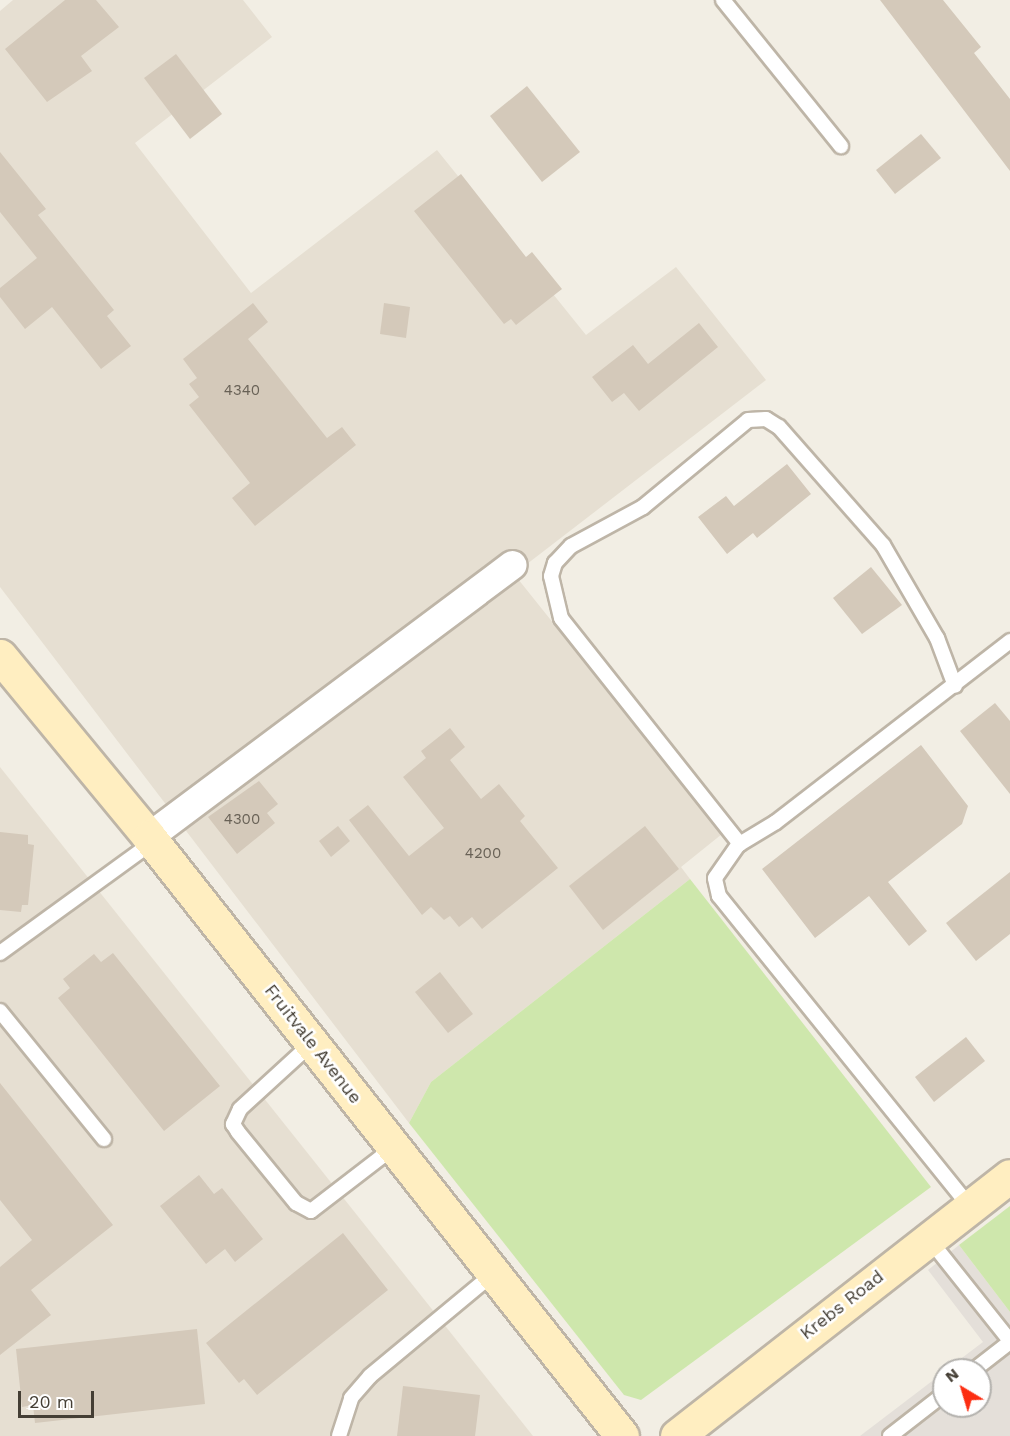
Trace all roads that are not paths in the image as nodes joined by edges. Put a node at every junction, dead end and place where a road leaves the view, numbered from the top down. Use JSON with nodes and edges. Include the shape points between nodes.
{"nodes":[{"id":1,"x":723,"y":0,"type":"edge"},
{"id":2,"x":841,"y":146,"type":"dead end"},
{"id":3,"x":513,"y":565,"type":"dead end"},
{"id":4,"x":1010,"y":641,"type":"edge"},
{"id":5,"x":0,"y":656,"type":"edge"},
{"id":6,"x":955,"y":686,"type":"junction"},
{"id":7,"x":151,"y":839,"type":"junction"},
{"id":8,"x":740,"y":844,"type":"junction"},
{"id":9,"x":0,"y":953,"type":"edge"},
{"id":10,"x":0,"y":1011,"type":"edge"},
{"id":11,"x":312,"y":1043,"type":"junction"},
{"id":12,"x":104,"y":1139,"type":"dead end"},
{"id":13,"x":394,"y":1147,"type":"junction"},
{"id":14,"x":1010,"y":1176,"type":"edge"},
{"id":15,"x":970,"y":1207,"type":"junction"},
{"id":16,"x":929,"y":1239,"type":"junction"},
{"id":17,"x":494,"y":1274,"type":"junction"},
{"id":18,"x":1010,"y":1342,"type":"edge"},
{"id":19,"x":989,"y":1358,"type":"edge"},
{"id":20,"x":932,"y":1403,"type":"edge"},
{"id":21,"x":339,"y":1436,"type":"edge"},
{"id":22,"x":622,"y":1436,"type":"edge"},
{"id":23,"x":677,"y":1436,"type":"edge"},
{"id":24,"x":890,"y":1436,"type":"edge"}],
"edges":[{"from":1,"to":2,"type":"lane"},
{"from":3,"to":7,"type":"street"},
{"from":4,"to":6,"type":"lane"},
{"from":5,"to":7,"type":"main road","name":"Fruitvale Avenue"},
{"from":6,"to":8,"type":"lane"},
{"from":6,"to":8,"type":"lane","via":[[937,638],[883,545],[779,427],[766,419],[748,420],[643,507],[571,546],[555,564],[551,576],[561,618]]},
{"from":7,"to":9,"type":"lane"},
{"from":7,"to":11,"type":"main road","name":"Fruitvale Avenue"},
{"from":8,"to":15,"type":"lane","via":[[717,871],[719,896]]},
{"from":10,"to":12,"type":"lane"},
{"from":11,"to":13,"type":"main road","name":"Fruitvale Avenue"},
{"from":11,"to":13,"type":"lane","via":[[240,1109],[233,1124],[238,1132],[296,1203],[311,1211]]},
{"from":13,"to":17,"type":"main road","name":"Fruitvale Avenue"},
{"from":14,"to":15,"type":"main road","name":"Krebs Road"},
{"from":15,"to":16,"type":"main road","name":"Krebs Road"},
{"from":16,"to":18,"type":"lane"},
{"from":16,"to":23,"type":"main road","name":"Krebs Road"},
{"from":17,"to":21,"type":"lane","via":[[369,1376],[351,1398]]},
{"from":17,"to":22,"type":"main road","name":"Fruitvale Avenue"},
{"from":18,"to":19,"type":"lane"},
{"from":20,"to":24,"type":"lane"}]}
